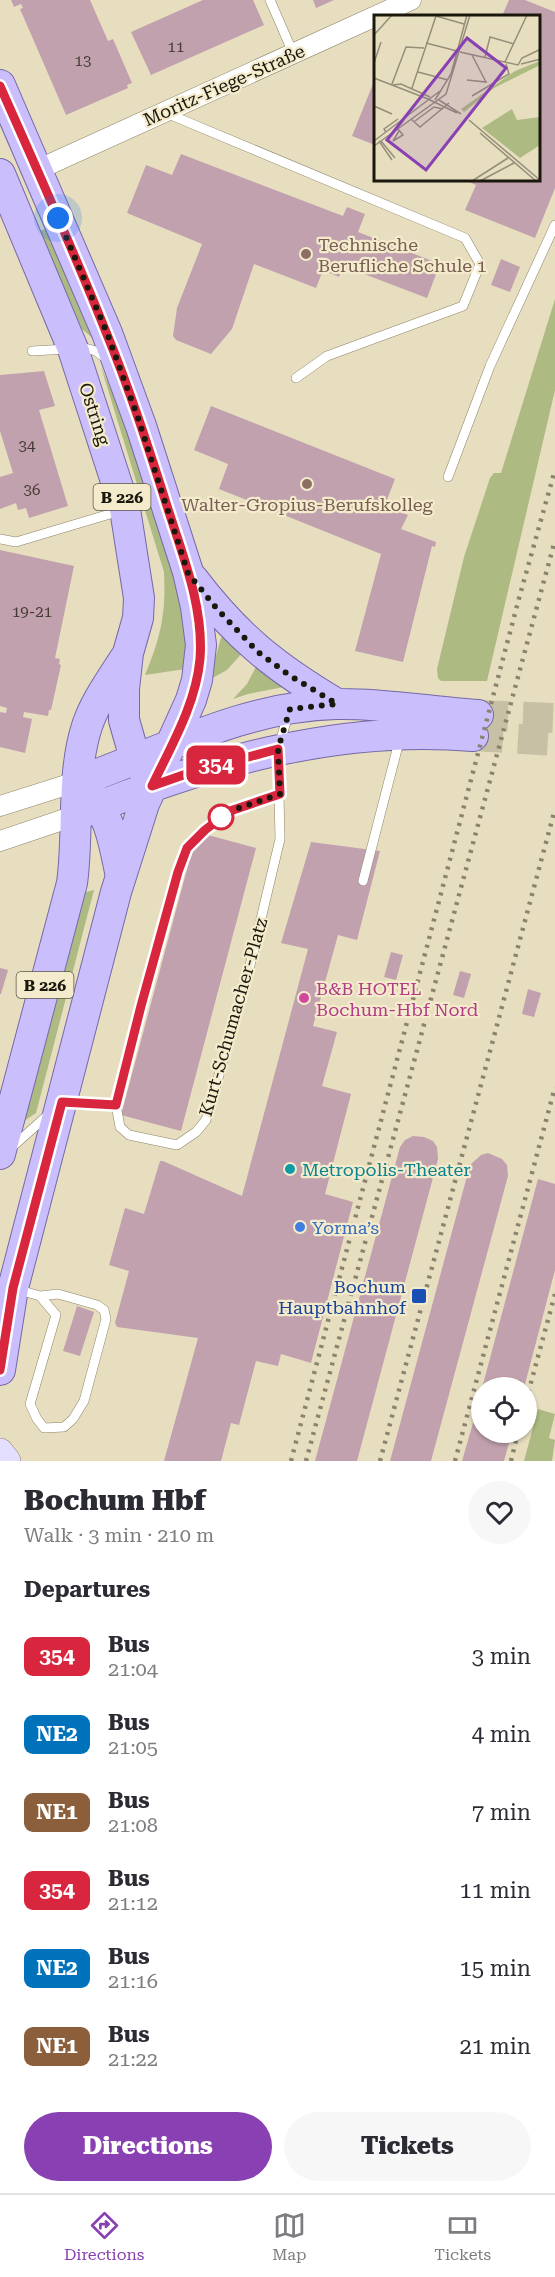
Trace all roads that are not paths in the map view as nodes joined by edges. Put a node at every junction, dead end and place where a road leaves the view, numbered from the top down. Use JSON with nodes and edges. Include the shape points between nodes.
{"nodes":[{"id":1,"x":270,"y":0,"type":"edge"},
{"id":2,"x":411,"y":0,"type":"edge"},
{"id":3,"x":378,"y":15,"type":"edge"},
{"id":4,"x":374,"y":17,"type":"edge"},
{"id":5,"x":293,"y":53,"type":"junction"},
{"id":6,"x":0,"y":85,"type":"edge"},
{"id":7,"x":164,"y":112,"type":"junction"},
{"id":8,"x":37,"y":170,"type":"junction"},
{"id":9,"x":1,"y":182,"type":"edge"},
{"id":10,"x":555,"y":225,"type":"edge"},
{"id":11,"x":73,"y":349,"type":"junction"},
{"id":12,"x":32,"y":351,"type":"dead end"},
{"id":13,"x":119,"y":366,"type":"junction"},
{"id":14,"x":296,"y":378,"type":"dead end"},
{"id":15,"x":448,"y":477,"type":"dead end"},
{"id":16,"x":125,"y":509,"type":"junction"},
{"id":17,"x":0,"y":539,"type":"edge"},
{"id":18,"x":188,"y":573,"type":"junction"},
{"id":19,"x":128,"y":653,"type":"junction"},
{"id":20,"x":337,"y":704,"type":"junction"},
{"id":21,"x":290,"y":709,"type":"junction"},
{"id":22,"x":401,"y":734,"type":"junction"},
{"id":23,"x":171,"y":746,"type":"junction"},
{"id":24,"x":278,"y":749,"type":"junction"},
{"id":25,"x":138,"y":759,"type":"junction"},
{"id":26,"x":79,"y":781,"type":"junction"},
{"id":27,"x":152,"y":786,"type":"junction"},
{"id":28,"x":280,"y":794,"type":"junction"},
{"id":29,"x":0,"y":806,"type":"edge"},
{"id":30,"x":89,"y":810,"type":"junction"},
{"id":31,"x":0,"y":841,"type":"edge"},
{"id":32,"x":121,"y":876,"type":"junction"},
{"id":33,"x":363,"y":881,"type":"dead end"},
{"id":34,"x":62,"y":1102,"type":"junction"},
{"id":35,"x":116,"y":1105,"type":"junction"},
{"id":36,"x":0,"y":1156,"type":"edge"},
{"id":37,"x":18,"y":1290,"type":"edge"},
{"id":38,"x":0,"y":1370,"type":"edge"},
{"id":39,"x":0,"y":1452,"type":"edge"},
{"id":40,"x":7,"y":1461,"type":"edge"}],
"edges":[{"from":1,"to":5,"type":"lane"},
{"from":2,"to":3,"type":"street","name":"Moritz-Fiege-Straße"},
{"from":4,"to":5,"type":"street","name":"Moritz-Fiege-Straße"},
{"from":5,"to":7,"type":"street","name":"Moritz-Fiege-Straße"},
{"from":6,"to":8,"type":"main road","number":"B 226"},
{"from":7,"to":8,"type":"street","name":"Moritz-Fiege-Straße"},
{"from":7,"to":14,"type":"lane","via":[[465,238],[480,264],[463,306],[327,356]]},
{"from":8,"to":9,"type":"main road","name":"Ostring"},
{"from":8,"to":13,"type":"main road","number":"B 226"},
{"from":9,"to":11,"type":"main road","name":"Ostring","number":"B 226"},
{"from":10,"to":15,"type":"lane","via":[[490,366]]},
{"from":11,"to":12,"type":"lane"},
{"from":11,"to":13,"type":"lane","via":[[92,349]]},
{"from":11,"to":16,"type":"main road","name":"Ostring","number":"B 226"},
{"from":13,"to":18,"type":"main road","number":"B 226"},
{"from":16,"to":17,"type":"lane","via":[[15,542]]},
{"from":16,"to":19,"type":"main road","name":"Ostring","number":"B 226","via":[[139,598]]},
{"from":18,"to":20,"type":"main road","number":"B 226","via":[[258,652]]},
{"from":18,"to":23,"type":"main road","number":"B 226","via":[[199,629],[200,660],[191,700]]},
{"from":19,"to":25,"type":"main road","name":"Ostring","number":"B 226","via":[[124,720]]},
{"from":19,"to":26,"type":"main road","name":"Ostring","number":"B 226","via":[[91,716],[81,753]]},
{"from":20,"to":21,"type":"main road","number":"B 226"},
{"from":20,"to":22,"type":"main road","number":"B 226","via":[[476,725]]},
{"from":21,"to":23,"type":"main road","number":"B 226","via":[[225,724]]},
{"from":21,"to":24,"type":"lane","name":"Kurt-Schumacher-Platz"},
{"from":22,"to":24,"type":"main road","number":"B 226"},
{"from":22,"to":33,"type":"lane"},
{"from":23,"to":25,"type":"main road","number":"B 226"},
{"from":23,"to":27,"type":"main road","number":"B 226"},
{"from":24,"to":27,"type":"main road","number":"B 226"},
{"from":24,"to":28,"type":"lane","name":"Kurt-Schumacher-Platz"},
{"from":25,"to":26,"type":"main road","number":"B 226"},
{"from":25,"to":27,"type":"main road","number":"B 226"},
{"from":26,"to":29,"type":"street"},
{"from":26,"to":30,"type":"main road","number":"B 226"},
{"from":27,"to":30,"type":"main road","number":"B 226"},
{"from":27,"to":32,"type":"main road","number":"B 226"},
{"from":28,"to":35,"type":"lane","via":[[230,811],[187,848]]},
{"from":28,"to":35,"type":"lane","name":"Kurt-Schumacher-Platz","via":[[280,839],[268,892],[206,1120],[177,1145],[129,1135],[120,1127]]},
{"from":30,"to":31,"type":"street"},
{"from":30,"to":32,"type":"main road","via":[[114,841]]},
{"from":30,"to":36,"type":"main road","number":"B 226"},
{"from":32,"to":34,"type":"main road","number":"B 226"},
{"from":34,"to":35,"type":"lane"},
{"from":34,"to":36,"type":"lane"},
{"from":34,"to":37,"type":"main road","number":"B 226"},
{"from":37,"to":37,"type":"lane","via":[[56,1315],[30,1404],[44,1428],[64,1427],[84,1401],[105,1310],[58,1294]]},
{"from":37,"to":38,"type":"main road","number":"B 226"},
{"from":39,"to":40,"type":"main road"}]}
